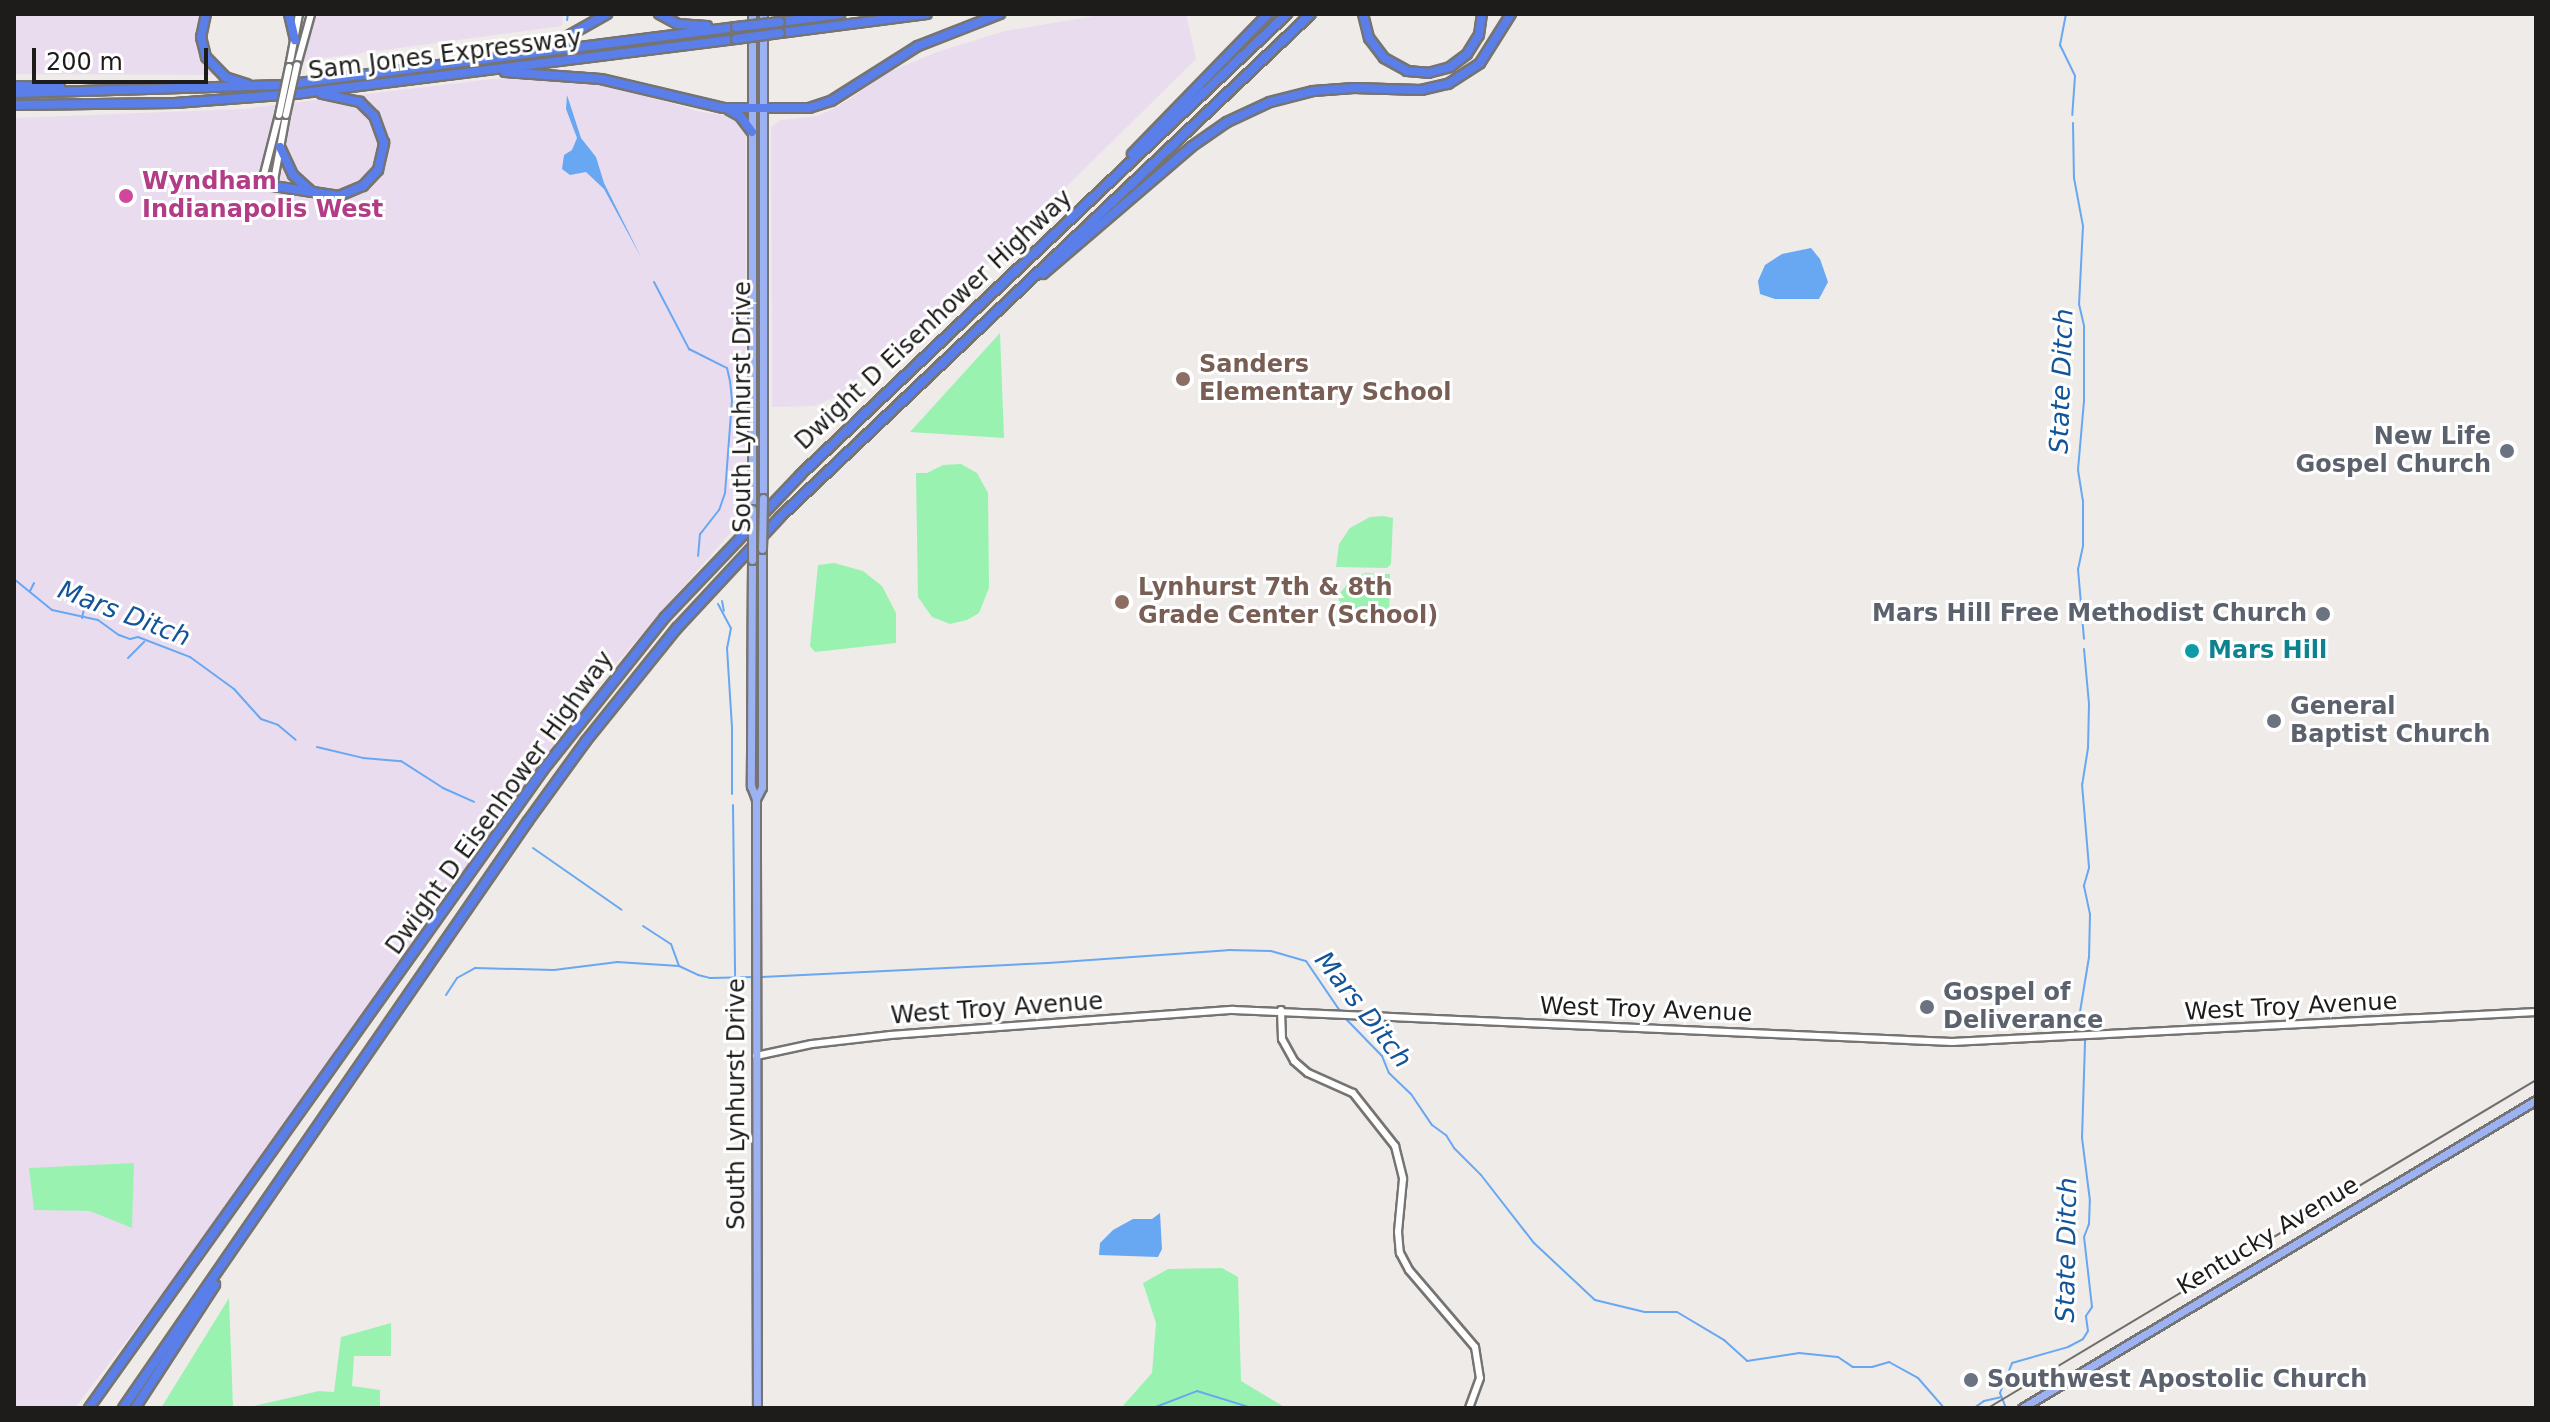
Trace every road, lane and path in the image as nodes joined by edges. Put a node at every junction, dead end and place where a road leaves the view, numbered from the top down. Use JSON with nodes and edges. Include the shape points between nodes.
{"nodes":[{"id":1,"x":206,"y":14,"type":"edge"},
{"id":2,"x":289,"y":14,"type":"edge"},
{"id":3,"x":299,"y":14,"type":"edge"},
{"id":4,"x":311,"y":14,"type":"edge"},
{"id":5,"x":607,"y":14,"type":"edge"},
{"id":6,"x":659,"y":14,"type":"edge"},
{"id":7,"x":752,"y":14,"type":"edge"},
{"id":8,"x":763,"y":14,"type":"edge"},
{"id":9,"x":840,"y":14,"type":"edge"},
{"id":10,"x":927,"y":14,"type":"edge"},
{"id":11,"x":1000,"y":14,"type":"edge"},
{"id":12,"x":1268,"y":14,"type":"edge"},
{"id":13,"x":1287,"y":14,"type":"edge"},
{"id":14,"x":1311,"y":14,"type":"edge"},
{"id":15,"x":1363,"y":14,"type":"edge"},
{"id":16,"x":1482,"y":14,"type":"edge"},
{"id":17,"x":1511,"y":14,"type":"edge"},
{"id":18,"x":736,"y":27,"type":"junction"},
{"id":19,"x":295,"y":40,"type":"junction"},
{"id":20,"x":492,"y":58,"type":"junction"},
{"id":21,"x":293,"y":66,"type":"junction"},
{"id":22,"x":478,"y":71,"type":"junction"},
{"id":23,"x":14,"y":86,"type":"edge"},
{"id":24,"x":254,"y":86,"type":"junction"},
{"id":25,"x":133,"y":91,"type":"junction"},
{"id":26,"x":14,"y":93,"type":"edge"},
{"id":27,"x":309,"y":93,"type":"junction"},
{"id":28,"x":14,"y":105,"type":"edge"},
{"id":29,"x":752,"y":107,"type":"junction"},
{"id":30,"x":763,"y":107,"type":"junction"},
{"id":31,"x":724,"y":108,"type":"junction"},
{"id":32,"x":282,"y":115,"type":"junction"},
{"id":33,"x":752,"y":132,"type":"junction"},
{"id":34,"x":280,"y":147,"type":"junction"},
{"id":35,"x":1116,"y":175,"type":"junction"},
{"id":36,"x":273,"y":186,"type":"junction"},
{"id":37,"x":320,"y":196,"type":"junction"},
{"id":38,"x":1006,"y":302,"type":"junction"},
{"id":39,"x":756,"y":799,"type":"junction"},
{"id":40,"x":1281,"y":1010,"type":"junction"},
{"id":41,"x":2536,"y":1012,"type":"edge"},
{"id":42,"x":756,"y":1056,"type":"junction"},
{"id":43,"x":2536,"y":1100,"type":"edge"},
{"id":44,"x":255,"y":1217,"type":"junction"},
{"id":45,"x":89,"y":1408,"type":"edge"},
{"id":46,"x":123,"y":1408,"type":"edge"},
{"id":47,"x":135,"y":1408,"type":"edge"},
{"id":48,"x":757,"y":1408,"type":"edge"},
{"id":49,"x":1469,"y":1408,"type":"edge"},
{"id":50,"x":2022,"y":1408,"type":"edge"}],
"edges":[{"from":1,"to":24,"type":"highway","via":[[201,37],[209,62],[225,77]]},
{"from":2,"to":19,"type":"highway"},
{"from":3,"to":19,"type":"street"},
{"from":4,"to":21,"type":"street"},
{"from":5,"to":20,"type":"highway","via":[[561,40]]},
{"from":6,"to":18,"type":"highway","via":[[686,25]]},
{"from":7,"to":29,"type":"main road","name":"South Lynhurst Drive"},
{"from":8,"to":30,"type":"main road","name":"South Lynhurst Drive"},
{"from":9,"to":18,"type":"highway","name":"Sam Jones Expressway","bridge":true},
{"from":10,"to":22,"type":"highway","name":"Sam Jones Expressway","bridge":true},
{"from":11,"to":30,"type":"highway","via":[[918,46],[819,106]]},
{"from":12,"to":35,"type":"highway","via":[[1142,141]]},
{"from":13,"to":35,"type":"highway","name":"Dwight D Eisenhower Highway"},
{"from":14,"to":38,"type":"highway","name":"Dwight D Eisenhower Highway"},
{"from":15,"to":16,"type":"highway","via":[[1369,38],[1384,58],[1407,71],[1428,73],[1450,67],[1467,54],[1479,35]]},
{"from":17,"to":38,"type":"highway","via":[[1480,63],[1448,84],[1421,90],[1305,93],[1227,122]]},
{"from":18,"to":20,"type":"highway","name":"Sam Jones Expressway"},
{"from":19,"to":21,"type":"street"},
{"from":20,"to":24,"type":"highway","name":"Sam Jones Expressway"},
{"from":21,"to":32,"type":"street","bridge":true},
{"from":22,"to":27,"type":"highway","name":"Sam Jones Expressway"},
{"from":22,"to":31,"type":"highway","via":[[601,79]]},
{"from":23,"to":25,"type":"highway"},
{"from":24,"to":25,"type":"highway","name":"Sam Jones Expressway"},
{"from":25,"to":26,"type":"highway","name":"Sam Jones Expressway"},
{"from":27,"to":28,"type":"highway","name":"Sam Jones Expressway","via":[[175,103]]},
{"from":27,"to":37,"type":"highway","via":[[360,102],[374,116],[384,141],[380,165],[363,186],[342,196]]},
{"from":29,"to":30,"type":"highway"},
{"from":29,"to":31,"type":"highway"},
{"from":29,"to":33,"type":"main road","name":"South Lynhurst Drive"},
{"from":30,"to":39,"type":"main road","name":"South Lynhurst Drive","bridge":true,"via":[[762,787]]},
{"from":31,"to":33,"type":"highway","via":[[740,116]]},
{"from":32,"to":34,"type":"street"},
{"from":32,"to":36,"type":"street","via":[[261,186]]},
{"from":33,"to":39,"type":"main road","name":"South Lynhurst Drive","bridge":true,"via":[[751,786]]},
{"from":34,"to":36,"type":"street"},
{"from":34,"to":37,"type":"highway","via":[[293,175]]},
{"from":35,"to":45,"type":"highway","name":"Dwight D Eisenhower Highway","via":[[768,505],[623,666],[543,770]]},
{"from":36,"to":37,"type":"highway"},
{"from":38,"to":44,"type":"highway","name":"Dwight D Eisenhower Highway","via":[[780,517],[638,675],[528,821]]},
{"from":39,"to":42,"type":"main road","name":"South Lynhurst Drive"},
{"from":40,"to":41,"type":"street","name":"West Troy Avenue","via":[[1952,1042]]},
{"from":40,"to":42,"type":"street","name":"West Troy Avenue","via":[[890,1035]]},
{"from":40,"to":49,"type":"street","via":[[1282,1039],[1294,1061],[1353,1093],[1395,1146],[1403,1179],[1400,1253],[1475,1347],[1480,1378]]},
{"from":42,"to":48,"type":"main road","name":"South Lynhurst Drive"},
{"from":43,"to":50,"type":"main road","name":"Kentucky Avenue"},
{"from":44,"to":46,"type":"highway","name":"Dwight D Eisenhower Highway"},
{"from":44,"to":47,"type":"highway"}]}
